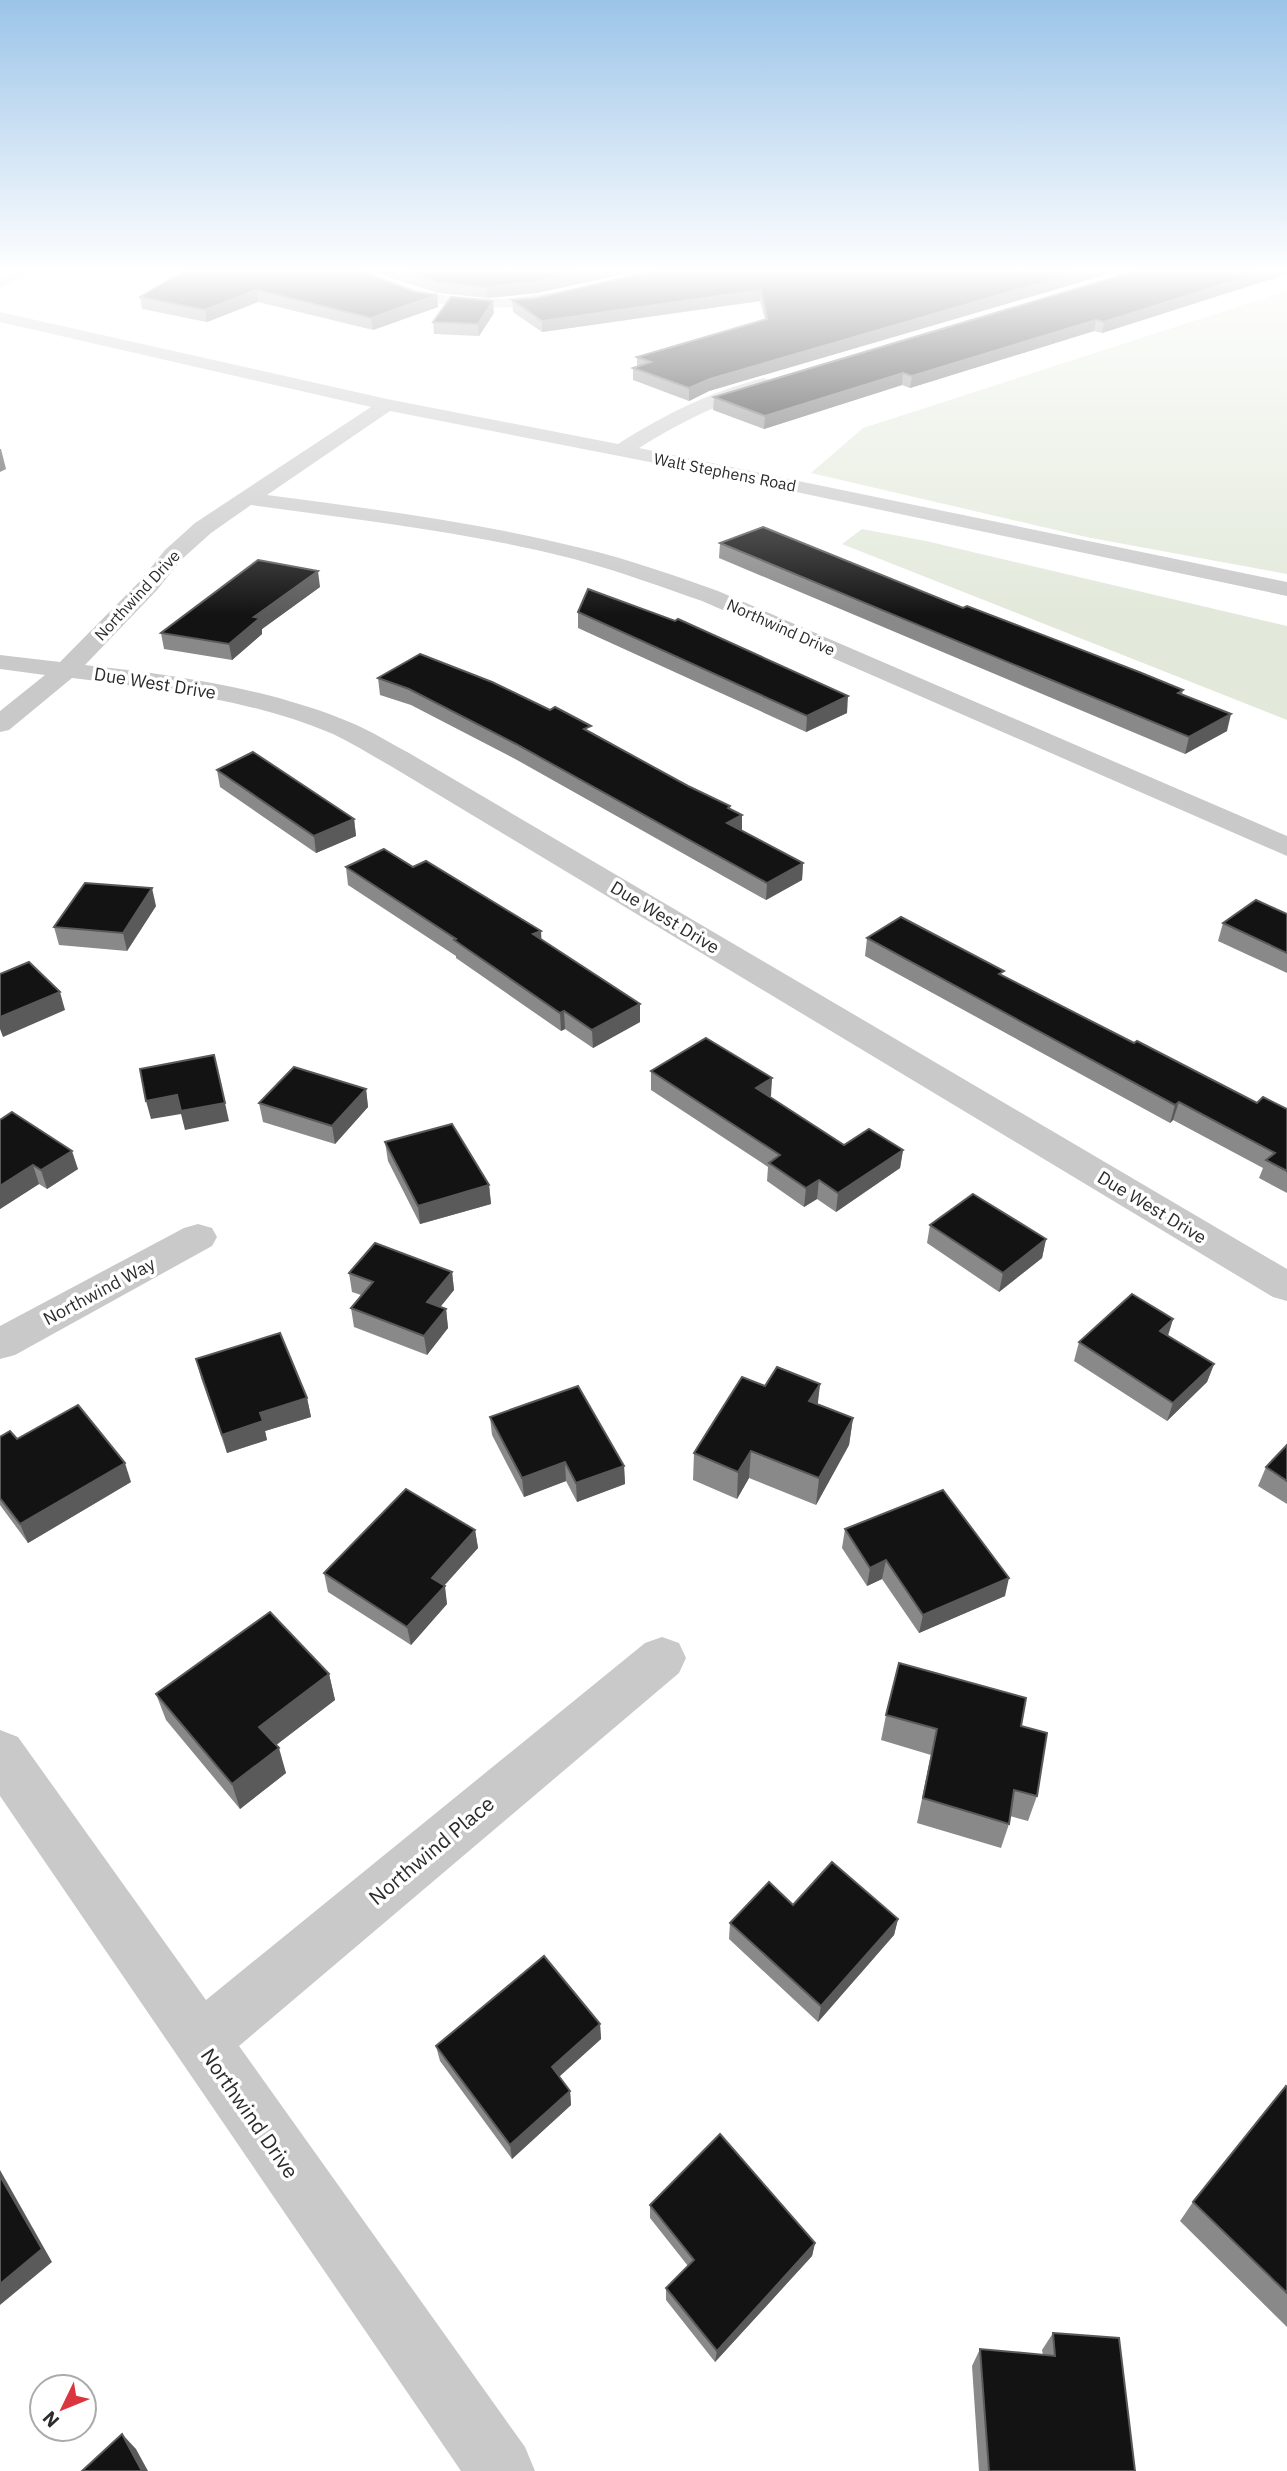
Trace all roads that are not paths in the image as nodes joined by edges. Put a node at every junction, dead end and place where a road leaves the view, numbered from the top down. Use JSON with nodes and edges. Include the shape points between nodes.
{"nodes":[{"id":1,"x":297,"y":384,"type":"edge"},
{"id":2,"x":762,"y":384,"type":"edge"},
{"id":3,"x":387,"y":405,"type":"junction"},
{"id":4,"x":621,"y":451,"type":"junction"},
{"id":5,"x":246,"y":498,"type":"junction"},
{"id":6,"x":1287,"y":589,"type":"edge"},
{"id":7,"x":0,"y":662,"type":"edge"},
{"id":8,"x":66,"y":670,"type":"junction"},
{"id":9,"x":0,"y":724,"type":"edge"},
{"id":10,"x":1287,"y":848,"type":"edge"},
{"id":11,"x":198,"y":1237,"type":"dead end"},
{"id":12,"x":1287,"y":1287,"type":"edge"},
{"id":13,"x":0,"y":1344,"type":"edge"},
{"id":14,"x":662,"y":1658,"type":"dead end"},
{"id":15,"x":0,"y":1754,"type":"edge"},
{"id":16,"x":200,"y":2042,"type":"junction"},
{"id":17,"x":501,"y":2471,"type":"edge"}],
"edges":[{"from":1,"to":3,"type":"street","name":"Walt Stephens Road"},
{"from":2,"to":4,"type":"street","via":[[707,402]]},
{"from":3,"to":4,"type":"street","name":"Walt Stephens Road"},
{"from":3,"to":5,"type":"street","name":"Northwind Drive"},
{"from":4,"to":6,"type":"street","name":"Walt Stephens Road"},
{"from":5,"to":8,"type":"street","name":"Northwind Drive","via":[[173,555]]},
{"from":5,"to":10,"type":"street","name":"Northwind Drive","via":[[413,522],[626,566],[710,596]]},
{"from":7,"to":8,"type":"street","name":"Due West Drive"},
{"from":8,"to":9,"type":"street","name":"Northwind Drive"},
{"from":8,"to":12,"type":"street","name":"Due West Drive","via":[[167,682],[274,705],[342,729]]},
{"from":11,"to":13,"type":"street","name":"Northwind Way"},
{"from":14,"to":16,"type":"street","name":"Northwind Place"},
{"from":15,"to":16,"type":"street","name":"Northwind Drive"},
{"from":16,"to":17,"type":"street","name":"Northwind Drive"}]}
